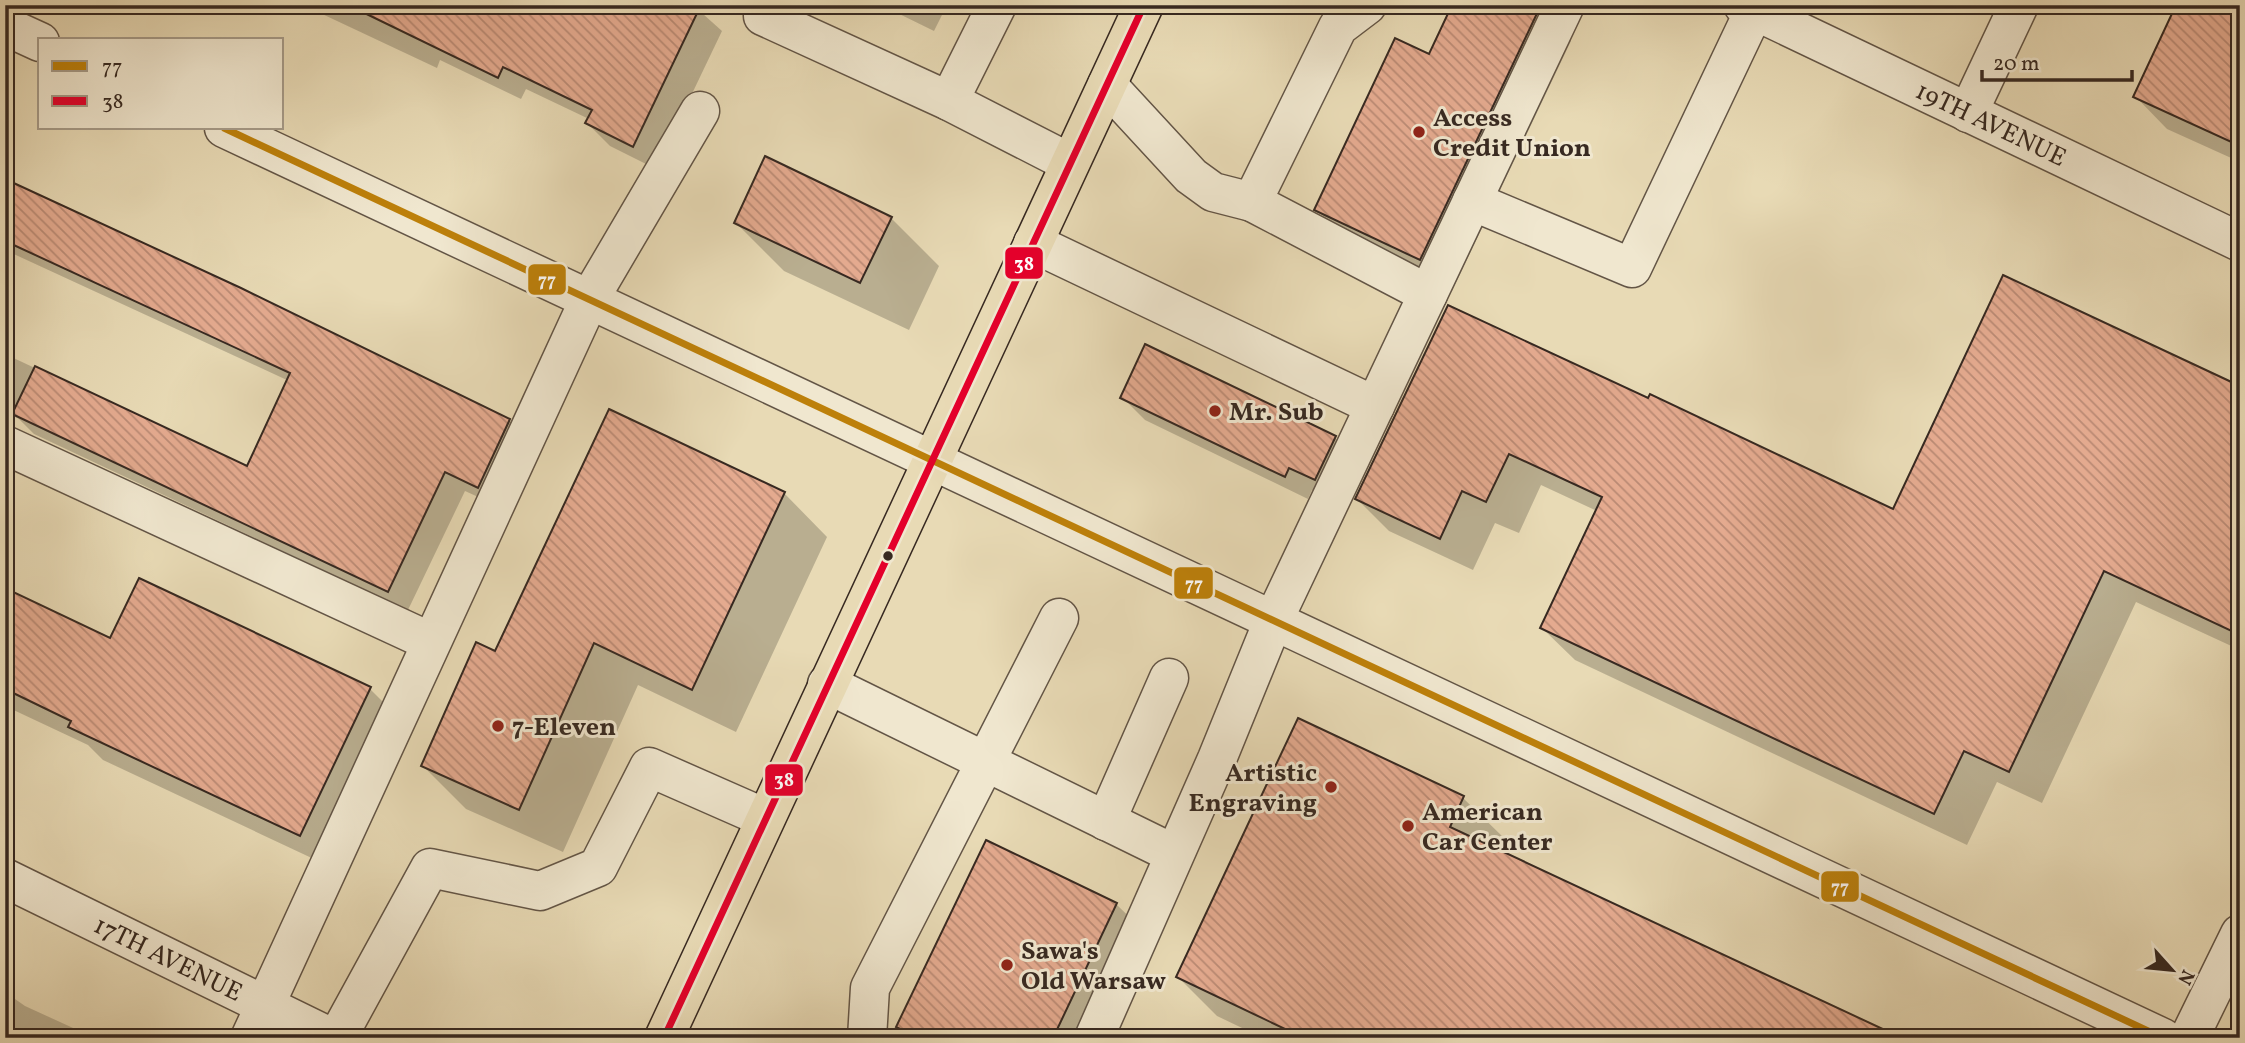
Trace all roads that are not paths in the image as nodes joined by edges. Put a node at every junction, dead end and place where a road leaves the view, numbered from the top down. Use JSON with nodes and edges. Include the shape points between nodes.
{"nodes":[{"id":1,"x":997,"y":5,"type":"edge"},
{"id":2,"x":1144,"y":5,"type":"edge"},
{"id":3,"x":1367,"y":5,"type":"edge"},
{"id":4,"x":1565,"y":5,"type":"edge"},
{"id":5,"x":2018,"y":5,"type":"edge"},
{"id":6,"x":1749,"y":8,"type":"edge"},
{"id":7,"x":763,"y":16,"type":"dead end"},
{"id":8,"x":5,"y":26,"type":"edge"},
{"id":9,"x":38,"y":41,"type":"edge"},
{"id":10,"x":1107,"y":85,"type":"junction"},
{"id":11,"x":949,"y":101,"type":"junction"},
{"id":12,"x":700,"y":111,"type":"dead end"},
{"id":13,"x":1968,"y":113,"type":"junction"},
{"id":14,"x":228,"y":130,"type":"edge"},
{"id":15,"x":1070,"y":163,"type":"junction"},
{"id":16,"x":1472,"y":201,"type":"junction"},
{"id":17,"x":1252,"y":202,"type":"junction"},
{"id":18,"x":2240,"y":242,"type":"edge"},
{"id":19,"x":1033,"y":243,"type":"junction"},
{"id":20,"x":1428,"y":295,"type":"junction"},
{"id":21,"x":590,"y":298,"type":"junction"},
{"id":22,"x":1375,"y":406,"type":"junction"},
{"id":23,"x":5,"y":445,"type":"edge"},
{"id":24,"x":932,"y":458,"type":"junction"},
{"id":25,"x":1059,"y":618,"type":"dead end"},
{"id":26,"x":1274,"y":619,"type":"junction"},
{"id":27,"x":431,"y":642,"type":"junction"},
{"id":28,"x":1169,"y":678,"type":"dead end"},
{"id":29,"x":827,"y":684,"type":"junction"},
{"id":30,"x":985,"y":762,"type":"junction"},
{"id":31,"x":765,"y":818,"type":"junction"},
{"id":32,"x":1106,"y":821,"type":"junction"},
{"id":33,"x":1174,"y":854,"type":"junction"},
{"id":34,"x":5,"y":878,"type":"edge"},
{"id":35,"x":2240,"y":933,"type":"edge"},
{"id":36,"x":257,"y":1022,"type":"edge"},
{"id":37,"x":334,"y":1038,"type":"edge"},
{"id":38,"x":664,"y":1038,"type":"edge"},
{"id":39,"x":867,"y":1038,"type":"edge"},
{"id":40,"x":1095,"y":1038,"type":"edge"},
{"id":41,"x":2163,"y":1038,"type":"edge"},
{"id":42,"x":2189,"y":1038,"type":"edge"}],
"edges":[{"from":1,"to":11,"type":"street"},
{"from":2,"to":10,"type":"main road"},
{"from":3,"to":17,"type":"street","via":[[1338,27]]},
{"from":4,"to":16,"type":"street"},
{"from":5,"to":13,"type":"street"},
{"from":6,"to":13,"type":"street","name":"19TH AVENUE"},
{"from":6,"to":16,"type":"street","via":[[1632,268]]},
{"from":7,"to":11,"type":"street"},
{"from":8,"to":9,"type":"street"},
{"from":10,"to":15,"type":"main road"},
{"from":10,"to":17,"type":"street","via":[[1191,176],[1213,192]]},
{"from":11,"to":15,"type":"street"},
{"from":12,"to":21,"type":"street"},
{"from":13,"to":18,"type":"street","name":"19TH AVENUE"},
{"from":14,"to":21,"type":"street"},
{"from":15,"to":19,"type":"main road"},
{"from":16,"to":20,"type":"street"},
{"from":17,"to":20,"type":"street"},
{"from":19,"to":22,"type":"street"},
{"from":19,"to":24,"type":"main road"},
{"from":20,"to":22,"type":"street"},
{"from":21,"to":24,"type":"street"},
{"from":21,"to":27,"type":"street"},
{"from":22,"to":26,"type":"street"},
{"from":23,"to":27,"type":"street"},
{"from":24,"to":26,"type":"street"},
{"from":24,"to":29,"type":"main road"},
{"from":25,"to":30,"type":"street"},
{"from":26,"to":33,"type":"street"},
{"from":26,"to":41,"type":"street"},
{"from":27,"to":36,"type":"street"},
{"from":28,"to":32,"type":"street"},
{"from":29,"to":30,"type":"street"},
{"from":29,"to":31,"type":"main road"},
{"from":30,"to":32,"type":"street"},
{"from":30,"to":39,"type":"street","via":[[870,988]]},
{"from":31,"to":37,"type":"street","via":[[649,767],[598,867],[540,891],[430,868]]},
{"from":31,"to":38,"type":"main road"},
{"from":32,"to":33,"type":"street"},
{"from":33,"to":40,"type":"street"},
{"from":34,"to":36,"type":"street","name":"17TH AVENUE"},
{"from":35,"to":42,"type":"street"},
{"from":36,"to":37,"type":"street","name":"17TH AVENUE"}]}
